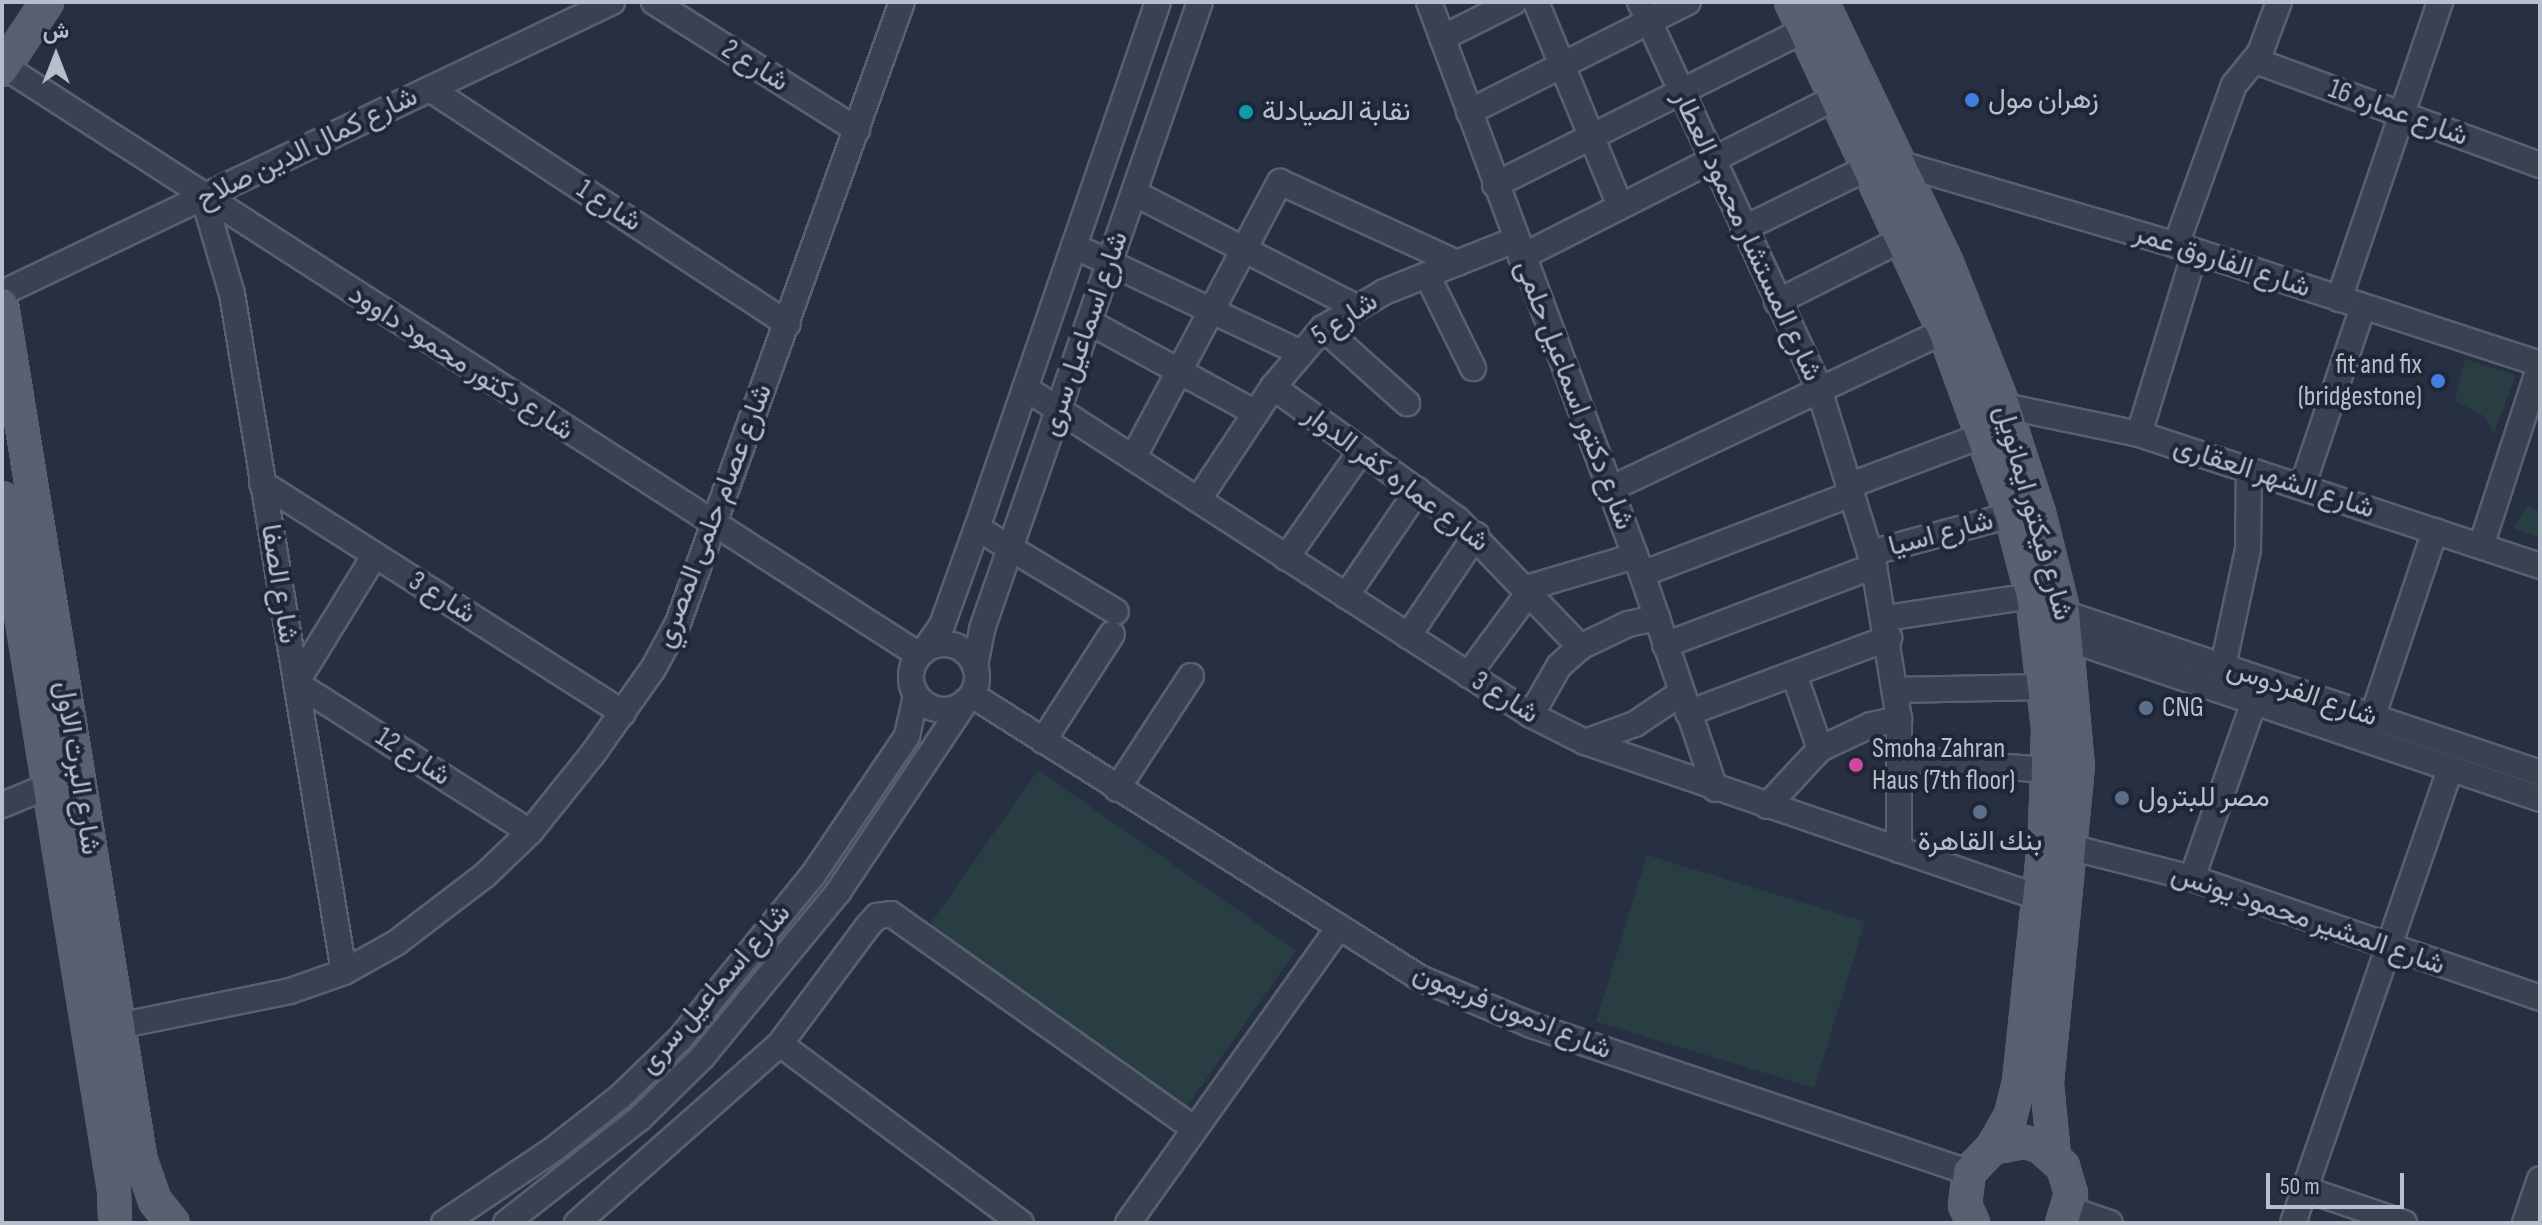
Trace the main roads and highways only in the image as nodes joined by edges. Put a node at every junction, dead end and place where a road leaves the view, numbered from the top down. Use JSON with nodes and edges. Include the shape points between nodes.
{"nodes":[{"id":1,"x":17,"y":2,"type":"edge"},
{"id":2,"x":47,"y":2,"type":"edge"},
{"id":3,"x":1791,"y":2,"type":"edge"},
{"id":4,"x":1822,"y":2,"type":"edge"},
{"id":5,"x":24,"y":34,"type":"junction"},
{"id":6,"x":4,"y":68,"type":"edge"},
{"id":7,"x":2,"y":304,"type":"edge"},
{"id":8,"x":5,"y":337,"type":"edge"},
{"id":9,"x":2,"y":498,"type":"edge"},
{"id":10,"x":2054,"y":680,"type":"junction"},
{"id":11,"x":92,"y":865,"type":"junction"},
{"id":12,"x":61,"y":869,"type":"junction"},
{"id":13,"x":1992,"y":1148,"type":"junction"},
{"id":14,"x":2054,"y":1155,"type":"junction"},
{"id":15,"x":2066,"y":1216,"type":"edge"},
{"id":16,"x":115,"y":1223,"type":"edge"},
{"id":17,"x":173,"y":1223,"type":"edge"},
{"id":18,"x":1973,"y":1223,"type":"edge"}],
"edges":[{"from":1,"to":5,"type":"main road"},
{"from":2,"to":5,"type":"main road"},
{"from":3,"to":10,"type":"main road","name":"شارع فيكتور ايمانويل","via":[[1944,331],[2011,515]]},
{"from":4,"to":10,"type":"main road","name":"شارع فيكتور ايمانويل","via":[[1901,164],[2004,406],[2039,513],[2066,626]]},
{"from":5,"to":6,"type":"main road"},
{"from":7,"to":8,"type":"main road","name":"شارع البرت الاول"},
{"from":8,"to":11,"type":"main road","name":"شارع البرت الاول"},
{"from":9,"to":12,"type":"main road","name":"شارع البرت الاول"},
{"from":10,"to":13,"type":"main road","name":"شارع فيكتور ايمانويل","via":[[2039,897],[2016,1100]]},
{"from":10,"to":14,"type":"main road","name":"شارع فيكتور ايمانويل","via":[[2078,766],[2047,1084]]},
{"from":11,"to":12,"type":"main road"},
{"from":11,"to":17,"type":"main road","name":"شارع البرت الاول","via":[[146,1182]]},
{"from":12,"to":16,"type":"main road","name":"شارع البرت الاول"},
{"from":13,"to":14,"type":"main road","via":[[2024,1142]]},
{"from":13,"to":18,"type":"main road","name":"شارع فيكتور ايمانويل","via":[[1969,1172],[1965,1205]]},
{"from":14,"to":15,"type":"main road","name":"شارع فيكتور ايمانويل","via":[[2069,1180]]}]}
